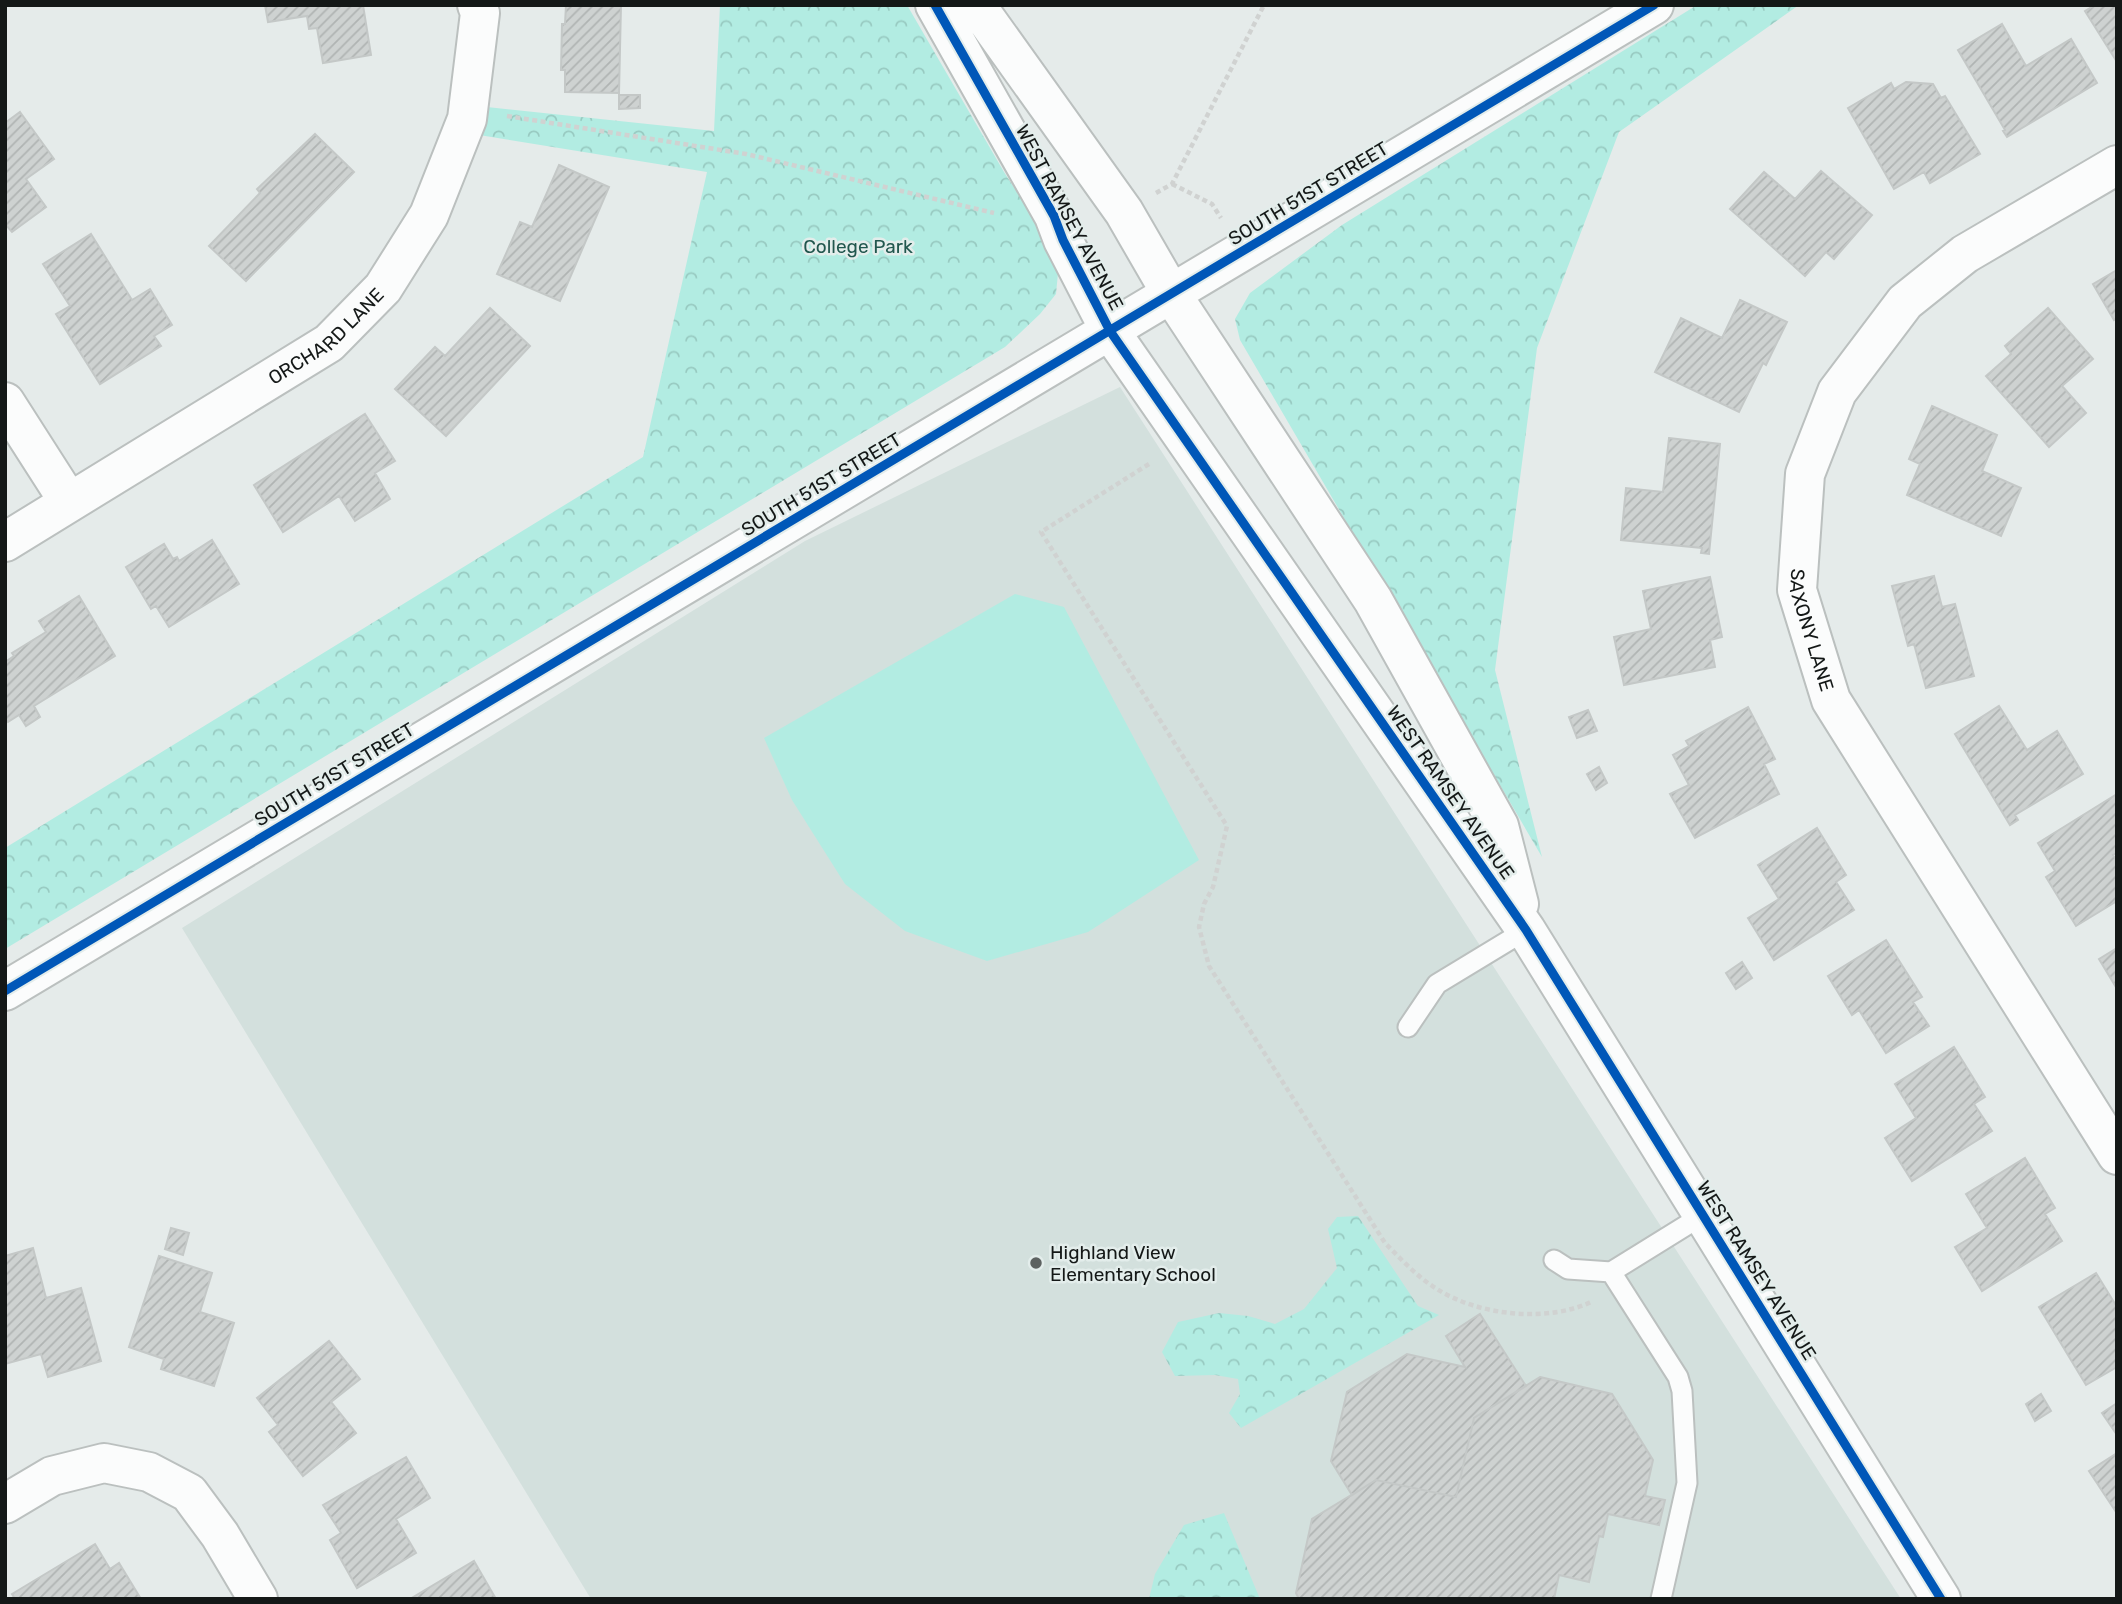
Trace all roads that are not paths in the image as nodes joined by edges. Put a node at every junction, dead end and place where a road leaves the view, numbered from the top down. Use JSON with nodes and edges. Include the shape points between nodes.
{"nodes":[{"id":1,"x":477,"y":5,"type":"edge"},
{"id":2,"x":935,"y":5,"type":"edge"},
{"id":3,"x":976,"y":5,"type":"edge"},
{"id":4,"x":1654,"y":5,"type":"edge"},
{"id":5,"x":2117,"y":165,"type":"edge"},
{"id":6,"x":1172,"y":295,"type":"junction"},
{"id":7,"x":1110,"y":331,"type":"junction"},
{"id":8,"x":5,"y":402,"type":"edge"},
{"id":9,"x":69,"y":502,"type":"junction"},
{"id":10,"x":5,"y":542,"type":"edge"},
{"id":11,"x":1526,"y":930,"type":"junction"},
{"id":12,"x":5,"y":991,"type":"edge"},
{"id":13,"x":1408,"y":1027,"type":"dead end"},
{"id":14,"x":2117,"y":1155,"type":"edge"},
{"id":15,"x":1703,"y":1215,"type":"junction"},
{"id":16,"x":1554,"y":1260,"type":"dead end"},
{"id":17,"x":1616,"y":1280,"type":"junction"},
{"id":18,"x":5,"y":1504,"type":"edge"},
{"id":19,"x":258,"y":1599,"type":"edge"},
{"id":20,"x":1661,"y":1599,"type":"edge"},
{"id":21,"x":1941,"y":1599,"type":"edge"}],
"edges":[{"from":1,"to":9,"type":"street","name":"ORCHARD LANE","via":[[480,13],[467,119],[429,215],[383,288],[329,342]]},
{"from":2,"to":7,"type":"street","name":"WEST RAMSEY AVENUE","via":[[1054,216]]},
{"from":3,"to":6,"type":"street","name":"WEST RAMSEY AVENUE","via":[[1124,212]]},
{"from":4,"to":6,"type":"street","name":"SOUTH 51ST STREET"},
{"from":5,"to":14,"type":"street","name":"SAXONY LANE","via":[[1965,254],[1905,302],[1838,392],[1805,474],[1797,590],[1831,700]]},
{"from":6,"to":7,"type":"street","name":"SOUTH 51ST STREET"},
{"from":6,"to":11,"type":"street","name":"WEST RAMSEY AVENUE","via":[[1366,589],[1499,826]]},
{"from":7,"to":11,"type":"street","name":"WEST RAMSEY AVENUE"},
{"from":7,"to":12,"type":"street","name":"SOUTH 51ST STREET"},
{"from":8,"to":9,"type":"street"},
{"from":9,"to":10,"type":"street","name":"ORCHARD LANE"},
{"from":11,"to":13,"type":"lane","via":[[1437,984]]},
{"from":11,"to":15,"type":"street","name":"WEST RAMSEY AVENUE"},
{"from":15,"to":17,"type":"lane"},
{"from":15,"to":21,"type":"street","name":"WEST RAMSEY AVENUE"},
{"from":16,"to":17,"type":"lane","via":[[1567,1269]]},
{"from":17,"to":20,"type":"lane","via":[[1678,1377],[1682,1391],[1688,1483]]},
{"from":18,"to":19,"type":"street","via":[[51,1476],[104,1463],[149,1472],[189,1493]]}]}
